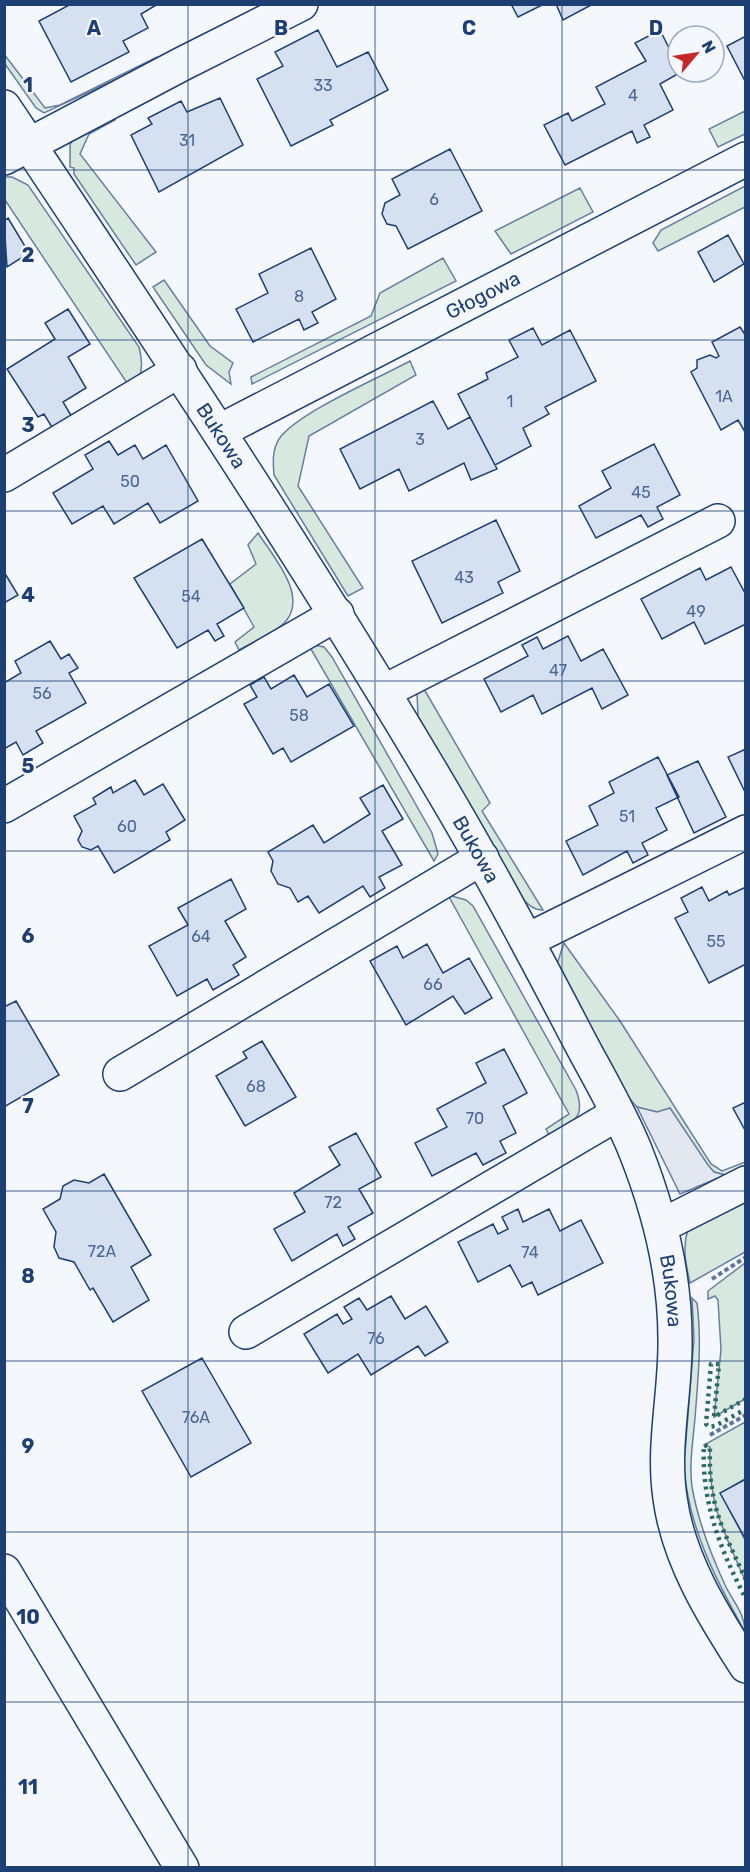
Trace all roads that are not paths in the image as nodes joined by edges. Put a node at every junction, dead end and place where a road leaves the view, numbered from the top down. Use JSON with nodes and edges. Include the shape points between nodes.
{"nodes":[{"id":1,"x":300,"y":4,"type":"edge"},
{"id":2,"x":4,"y":107,"type":"edge"},
{"id":3,"x":17,"y":151,"type":"edge"},
{"id":4,"x":746,"y":159,"type":"edge"},
{"id":5,"x":180,"y":370,"type":"junction"},
{"id":6,"x":220,"y":431,"type":"junction"},
{"id":7,"x":4,"y":475,"type":"edge"},
{"id":8,"x":718,"y":521,"type":"dead end"},
{"id":9,"x":337,"y":614,"type":"junction"},
{"id":10,"x":385,"y":691,"type":"junction"},
{"id":11,"x":4,"y":806,"type":"edge"},
{"id":12,"x":746,"y":832,"type":"edge"},
{"id":13,"x":482,"y":858,"type":"junction"},
{"id":14,"x":528,"y":940,"type":"junction"},
{"id":15,"x":120,"y":1074,"type":"dead end"},
{"id":16,"x":617,"y":1114,"type":"junction"},
{"id":17,"x":746,"y":1183,"type":"edge"},
{"id":18,"x":661,"y":1226,"type":"junction"},
{"id":19,"x":246,"y":1332,"type":"dead end"},
{"id":20,"x":4,"y":1570,"type":"edge"},
{"id":21,"x":746,"y":1666,"type":"edge"},
{"id":22,"x":182,"y":1868,"type":"edge"}],
"edges":[{"from":1,"to":3,"type":"street"},
{"from":2,"to":3,"type":"street","name":"Bukowa"},
{"from":3,"to":5,"type":"street","name":"Bukowa"},
{"from":4,"to":6,"type":"street","name":"Głogowa"},
{"from":5,"to":6,"type":"street","name":"Bukowa"},
{"from":5,"to":7,"type":"street"},
{"from":6,"to":9,"type":"street","name":"Bukowa"},
{"from":8,"to":10,"type":"street"},
{"from":9,"to":10,"type":"street","name":"Bukowa"},
{"from":9,"to":11,"type":"street"},
{"from":10,"to":13,"type":"street","name":"Bukowa"},
{"from":12,"to":14,"type":"street"},
{"from":13,"to":14,"type":"street","name":"Bukowa"},
{"from":13,"to":15,"type":"street"},
{"from":14,"to":16,"type":"street","name":"Bukowa"},
{"from":16,"to":18,"type":"street","name":"Bukowa","via":[[647,1182]]},
{"from":16,"to":19,"type":"street"},
{"from":17,"to":18,"type":"street"},
{"from":18,"to":21,"type":"street","name":"Bukowa","via":[[676,1342],[669,1429],[670,1501],[685,1553],[708,1607]]},
{"from":20,"to":22,"type":"street"}]}
